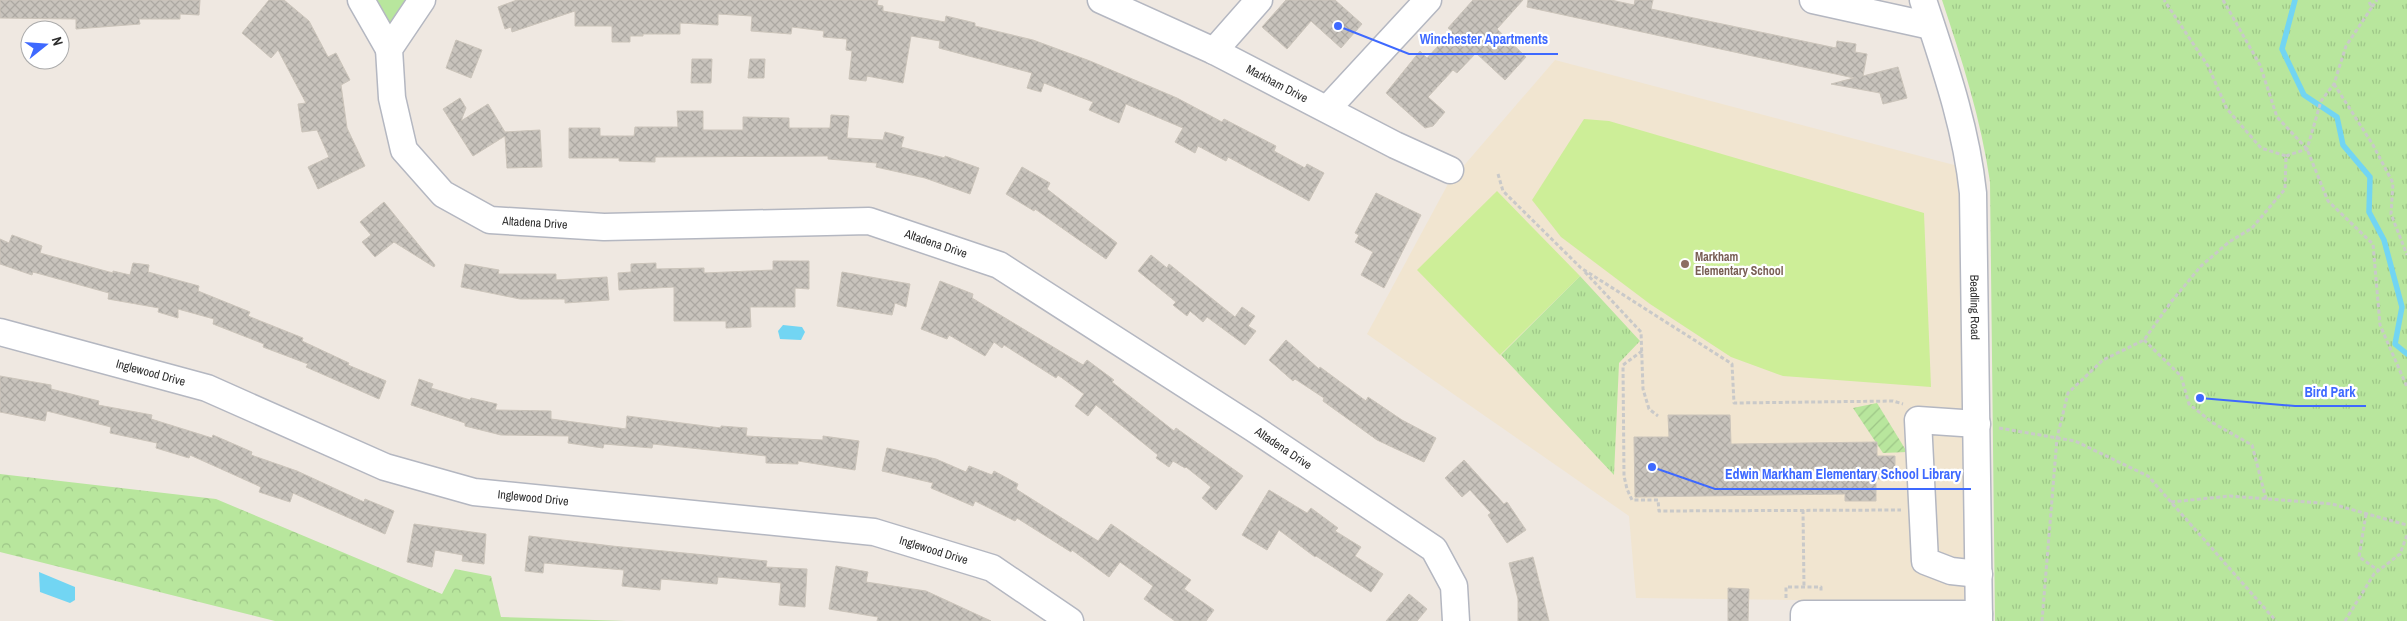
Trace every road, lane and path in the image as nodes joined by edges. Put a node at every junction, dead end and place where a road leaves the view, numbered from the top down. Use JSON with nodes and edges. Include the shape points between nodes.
{"nodes":[{"id":1,"x":361,"y":0,"type":"edge"},
{"id":2,"x":422,"y":0,"type":"edge"},
{"id":3,"x":1101,"y":0,"type":"edge"},
{"id":4,"x":1259,"y":0,"type":"edge"},
{"id":5,"x":1428,"y":0,"type":"edge"},
{"id":6,"x":1812,"y":0,"type":"edge"},
{"id":7,"x":1923,"y":0,"type":"edge"},
{"id":8,"x":2164,"y":0,"type":"edge"},
{"id":9,"x":2223,"y":0,"type":"edge"},
{"id":10,"x":2368,"y":0,"type":"edge"},
{"id":11,"x":2378,"y":0,"type":"edge"},
{"id":12,"x":2372,"y":7,"type":"junction"},
{"id":13,"x":1931,"y":26,"type":"junction"},
{"id":14,"x":389,"y":49,"type":"junction"},
{"id":15,"x":1214,"y":51,"type":"junction"},
{"id":16,"x":2334,"y":84,"type":"junction"},
{"id":17,"x":1328,"y":108,"type":"junction"},
{"id":18,"x":2307,"y":149,"type":"junction"},
{"id":19,"x":2286,"y":156,"type":"junction"},
{"id":20,"x":1450,"y":170,"type":"dead end"},
{"id":21,"x":1498,"y":174,"type":"dead end"},
{"id":22,"x":2407,"y":256,"type":"edge"},
{"id":23,"x":1581,"y":268,"type":"junction"},
{"id":24,"x":0,"y":332,"type":"edge"},
{"id":25,"x":2144,"y":340,"type":"junction"},
{"id":26,"x":1642,"y":351,"type":"junction"},
{"id":27,"x":2407,"y":387,"type":"edge"},
{"id":28,"x":1658,"y":416,"type":"dead end"},
{"id":29,"x":1918,"y":420,"type":"junction"},
{"id":30,"x":1988,"y":426,"type":"junction"},
{"id":31,"x":2057,"y":438,"type":"junction"},
{"id":32,"x":2266,"y":498,"type":"junction"},
{"id":33,"x":2172,"y":502,"type":"junction"},
{"id":34,"x":1803,"y":510,"type":"junction"},
{"id":35,"x":1898,"y":510,"type":"dead end"},
{"id":36,"x":2366,"y":514,"type":"junction"},
{"id":37,"x":2407,"y":525,"type":"edge"},
{"id":38,"x":2407,"y":535,"type":"edge"},
{"id":39,"x":2378,"y":570,"type":"junction"},
{"id":40,"x":1979,"y":574,"type":"junction"},
{"id":41,"x":1804,"y":587,"type":"junction"},
{"id":42,"x":1819,"y":587,"type":"dead end"},
{"id":43,"x":1786,"y":598,"type":"dead end"},
{"id":44,"x":1979,"y":617,"type":"edge"},
{"id":45,"x":1070,"y":621,"type":"edge"},
{"id":46,"x":1456,"y":621,"type":"edge"},
{"id":47,"x":1804,"y":621,"type":"edge"},
{"id":48,"x":2042,"y":621,"type":"edge"},
{"id":49,"x":2276,"y":621,"type":"edge"},
{"id":50,"x":2345,"y":621,"type":"edge"}],
"edges":[{"from":1,"to":14,"type":"street","name":"Altadena Drive"},
{"from":2,"to":14,"type":"street"},
{"from":3,"to":15,"type":"street","name":"Markham Drive"},
{"from":4,"to":15,"type":"street"},
{"from":5,"to":17,"type":"street"},
{"from":6,"to":13,"type":"street"},
{"from":7,"to":13,"type":"street","name":"Beadling Road"},
{"from":8,"to":19,"type":"path","via":[[2208,66],[2227,109],[2261,148]]},
{"from":9,"to":18,"type":"path","via":[[2260,65],[2277,118]]},
{"from":10,"to":12,"type":"path"},
{"from":11,"to":12,"type":"path"},
{"from":12,"to":16,"type":"path","via":[[2346,46]]},
{"from":13,"to":30,"type":"street","name":"Beadling Road","via":[[1969,152]]},
{"from":14,"to":46,"type":"street","name":"Altadena Drive","via":[[392,98],[404,150],[443,194],[490,220],[604,226],[869,221],[999,265],[1434,548],[1454,586]]},
{"from":15,"to":17,"type":"street","name":"Markham Drive"},
{"from":16,"to":18,"type":"path","via":[[2321,101]]},
{"from":16,"to":22,"type":"path","via":[[2393,183],[2390,214]]},
{"from":17,"to":20,"type":"street","name":"Markham Drive"},
{"from":18,"to":19,"type":"path"},
{"from":18,"to":27,"type":"path","via":[[2328,201],[2372,244],[2380,325]]},
{"from":19,"to":25,"type":"path","via":[[2285,189],[2252,228],[2228,242],[2201,266]]},
{"from":21,"to":23,"type":"path","via":[[1503,191]]},
{"from":23,"to":26,"type":"path","via":[[1642,332]]},
{"from":23,"to":29,"type":"path","via":[[1732,364],[1734,402],[1893,401],[1910,407]]},
{"from":24,"to":45,"type":"street","name":"Inglewood Drive","via":[[206,388],[385,467],[474,492],[874,532],[992,568]]},
{"from":25,"to":31,"type":"path","via":[[2102,360],[2068,393]]},
{"from":25,"to":32,"type":"path","via":[[2181,376],[2188,404],[2212,423],[2252,445]]},
{"from":26,"to":28,"type":"path","via":[[1642,389],[1649,409]]},
{"from":26,"to":34,"type":"path","via":[[1623,365],[1624,476],[1632,500],[1658,500],[1659,512]]},
{"from":29,"to":30,"type":"street"},
{"from":29,"to":40,"type":"street","via":[[1925,561],[1951,571]]},
{"from":30,"to":31,"type":"path"},
{"from":30,"to":40,"type":"street","name":"Beadling Road"},
{"from":31,"to":33,"type":"path","via":[[2075,441],[2148,476]]},
{"from":31,"to":48,"type":"path"},
{"from":32,"to":33,"type":"path","via":[[2230,496]]},
{"from":32,"to":36,"type":"path","via":[[2332,504]]},
{"from":33,"to":49,"type":"path"},
{"from":34,"to":35,"type":"path"},
{"from":34,"to":41,"type":"path"},
{"from":36,"to":37,"type":"path"},
{"from":36,"to":39,"type":"path","via":[[2359,557]]},
{"from":38,"to":39,"type":"path","via":[[2400,554]]},
{"from":39,"to":50,"type":"path"},
{"from":40,"to":44,"type":"street","name":"Beadling Road"},
{"from":41,"to":42,"type":"path"},
{"from":41,"to":43,"type":"path","via":[[1786,587]]},
{"from":44,"to":47,"type":"street","via":[[1804,614]]}]}
